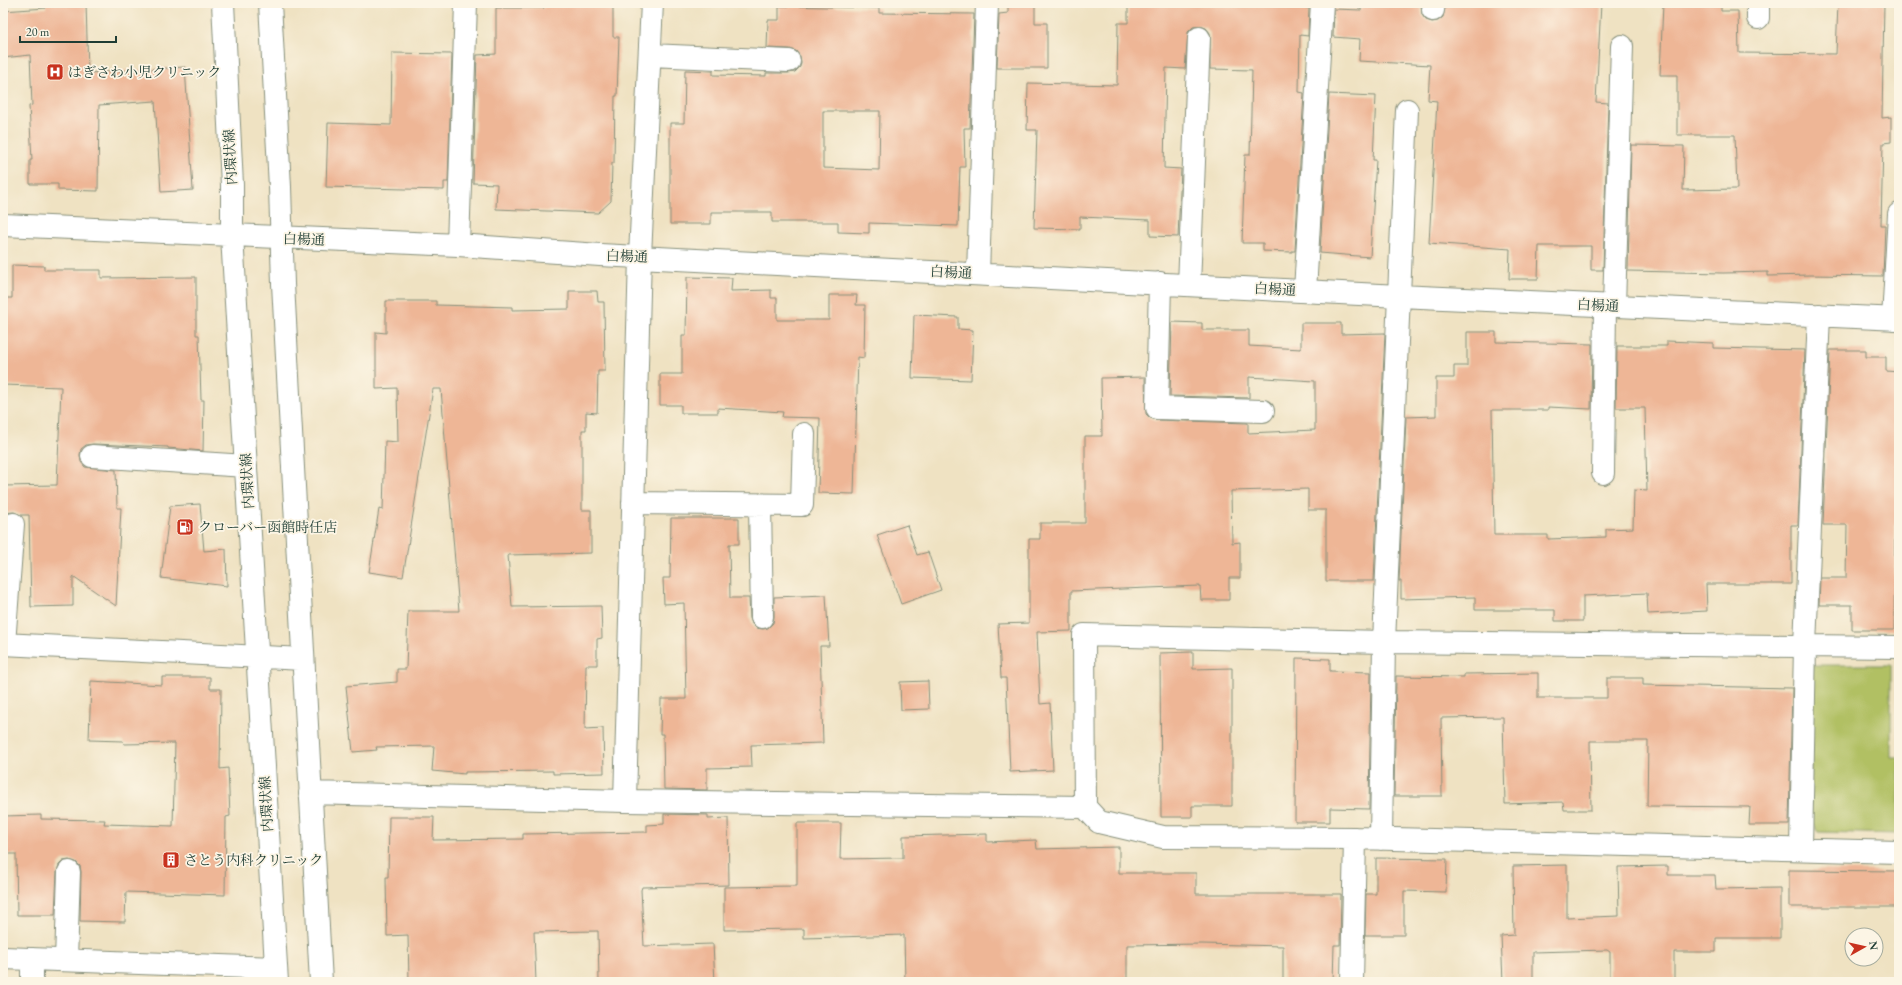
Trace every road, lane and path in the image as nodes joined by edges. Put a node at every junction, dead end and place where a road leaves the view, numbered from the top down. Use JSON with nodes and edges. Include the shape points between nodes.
{"nodes":[{"id":1,"x":223,"y":3,"type":"edge"},
{"id":2,"x":270,"y":3,"type":"edge"},
{"id":3,"x":466,"y":3,"type":"edge"},
{"id":4,"x":652,"y":3,"type":"edge"},
{"id":5,"x":987,"y":3,"type":"edge"},
{"id":6,"x":1322,"y":3,"type":"edge"},
{"id":7,"x":1199,"y":38,"type":"dead end"},
{"id":8,"x":1622,"y":46,"type":"dead end"},
{"id":9,"x":650,"y":55,"type":"junction"},
{"id":10,"x":789,"y":61,"type":"dead end"},
{"id":11,"x":1407,"y":110,"type":"dead end"},
{"id":12,"x":1899,"y":214,"type":"edge"},
{"id":13,"x":3,"y":225,"type":"edge"},
{"id":14,"x":232,"y":236,"type":"junction"},
{"id":15,"x":280,"y":238,"type":"junction"},
{"id":16,"x":458,"y":245,"type":"junction"},
{"id":17,"x":640,"y":256,"type":"junction"},
{"id":18,"x":978,"y":274,"type":"junction"},
{"id":19,"x":1160,"y":283,"type":"junction"},
{"id":20,"x":1189,"y":285,"type":"junction"},
{"id":21,"x":1305,"y":291,"type":"junction"},
{"id":22,"x":1399,"y":296,"type":"junction"},
{"id":23,"x":1610,"y":306,"type":"junction"},
{"id":24,"x":1820,"y":315,"type":"junction"},
{"id":25,"x":1896,"y":319,"type":"edge"},
{"id":26,"x":1263,"y":411,"type":"dead end"},
{"id":27,"x":804,"y":434,"type":"dead end"},
{"id":28,"x":92,"y":456,"type":"dead end"},
{"id":29,"x":246,"y":466,"type":"junction"},
{"id":30,"x":1603,"y":473,"type":"dead end"},
{"id":31,"x":634,"y":503,"type":"junction"},
{"id":32,"x":760,"y":505,"type":"junction"},
{"id":33,"x":13,"y":524,"type":"dead end"},
{"id":34,"x":762,"y":617,"type":"dead end"},
{"id":35,"x":1384,"y":642,"type":"junction"},
{"id":36,"x":4,"y":644,"type":"edge"},
{"id":37,"x":1805,"y":645,"type":"junction"},
{"id":38,"x":1899,"y":647,"type":"edge"},
{"id":39,"x":257,"y":657,"type":"junction"},
{"id":40,"x":303,"y":659,"type":"junction"},
{"id":41,"x":310,"y":793,"type":"junction"},
{"id":42,"x":625,"y":801,"type":"junction"},
{"id":43,"x":1085,"y":807,"type":"junction"},
{"id":44,"x":1355,"y":838,"type":"junction"},
{"id":45,"x":1381,"y":839,"type":"junction"},
{"id":46,"x":1802,"y":848,"type":"junction"},
{"id":47,"x":1899,"y":852,"type":"edge"},
{"id":48,"x":68,"y":872,"type":"dead end"},
{"id":49,"x":3,"y":958,"type":"edge"},
{"id":50,"x":32,"y":959,"type":"junction"},
{"id":51,"x":66,"y":960,"type":"junction"},
{"id":52,"x":277,"y":975,"type":"edge"},
{"id":53,"x":32,"y":982,"type":"edge"},
{"id":54,"x":321,"y":982,"type":"edge"},
{"id":55,"x":1352,"y":982,"type":"edge"}],
"edges":[{"from":1,"to":14,"type":"street","name":"内環状線"},
{"from":2,"to":15,"type":"street","via":[[280,187]]},
{"from":3,"to":16,"type":"street"},
{"from":4,"to":9,"type":"street"},
{"from":5,"to":18,"type":"street"},
{"from":6,"to":21,"type":"street"},
{"from":7,"to":20,"type":"street"},
{"from":8,"to":23,"type":"street"},
{"from":9,"to":10,"type":"street"},
{"from":9,"to":17,"type":"street"},
{"from":11,"to":22,"type":"street"},
{"from":12,"to":25,"type":"street"},
{"from":13,"to":14,"type":"street","name":"白楊通"},
{"from":14,"to":15,"type":"street","name":"白楊通"},
{"from":14,"to":29,"type":"street","name":"内環状線"},
{"from":15,"to":16,"type":"street","name":"白楊通"},
{"from":15,"to":40,"type":"street"},
{"from":16,"to":17,"type":"street","name":"白楊通"},
{"from":17,"to":18,"type":"street","name":"白楊通"},
{"from":17,"to":31,"type":"street"},
{"from":18,"to":19,"type":"street","name":"白楊通"},
{"from":19,"to":20,"type":"street","name":"白楊通"},
{"from":19,"to":26,"type":"street","via":[[1157,408]]},
{"from":20,"to":21,"type":"street","name":"白楊通"},
{"from":21,"to":22,"type":"street","name":"白楊通"},
{"from":22,"to":23,"type":"street","name":"白楊通"},
{"from":22,"to":35,"type":"street"},
{"from":23,"to":24,"type":"street","name":"白楊通"},
{"from":23,"to":30,"type":"street"},
{"from":24,"to":25,"type":"street","name":"白楊通"},
{"from":24,"to":37,"type":"street"},
{"from":27,"to":32,"type":"street","via":[[802,505]]},
{"from":28,"to":29,"type":"street"},
{"from":29,"to":39,"type":"street","name":"内環状線"},
{"from":31,"to":32,"type":"street"},
{"from":31,"to":42,"type":"street"},
{"from":32,"to":34,"type":"street"},
{"from":33,"to":36,"type":"street"},
{"from":35,"to":37,"type":"street"},
{"from":35,"to":43,"type":"street","via":[[1084,635]]},
{"from":35,"to":45,"type":"street"},
{"from":36,"to":39,"type":"street"},
{"from":37,"to":38,"type":"street"},
{"from":37,"to":46,"type":"street"},
{"from":39,"to":40,"type":"street"},
{"from":39,"to":52,"type":"street","name":"内環状線"},
{"from":40,"to":41,"type":"street"},
{"from":41,"to":42,"type":"street"},
{"from":41,"to":54,"type":"street"},
{"from":42,"to":43,"type":"street"},
{"from":43,"to":44,"type":"street","via":[[1099,822],[1163,837]]},
{"from":44,"to":45,"type":"street"},
{"from":44,"to":55,"type":"street"},
{"from":45,"to":46,"type":"street"},
{"from":46,"to":47,"type":"street"},
{"from":48,"to":51,"type":"street"},
{"from":49,"to":50,"type":"street"},
{"from":50,"to":51,"type":"street"},
{"from":50,"to":53,"type":"street"},
{"from":51,"to":52,"type":"street"}]}
